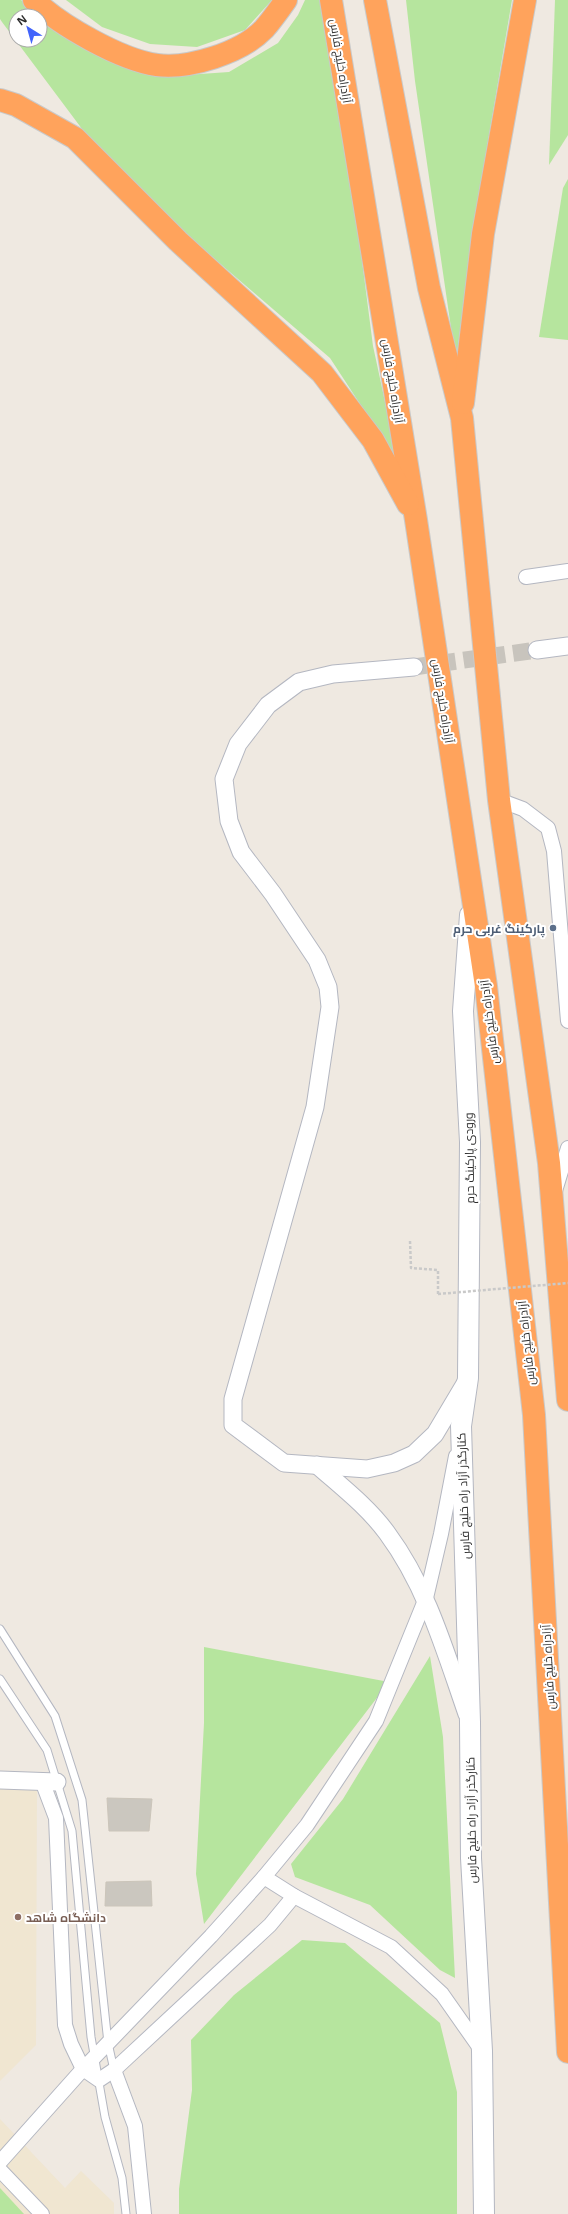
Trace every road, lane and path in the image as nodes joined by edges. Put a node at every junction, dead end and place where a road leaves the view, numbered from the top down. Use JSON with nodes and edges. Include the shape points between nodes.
{"nodes":[{"id":1,"x":34,"y":0,"type":"edge"},
{"id":2,"x":286,"y":0,"type":"edge"},
{"id":3,"x":331,"y":0,"type":"edge"},
{"id":4,"x":375,"y":0,"type":"edge"},
{"id":5,"x":525,"y":0,"type":"edge"},
{"id":6,"x":0,"y":100,"type":"edge"},
{"id":7,"x":462,"y":418,"type":"junction"},
{"id":8,"x":416,"y":520,"type":"junction"},
{"id":9,"x":568,"y":571,"type":"edge"},
{"id":10,"x":526,"y":577,"type":"dead end"},
{"id":11,"x":568,"y":646,"type":"edge"},
{"id":12,"x":537,"y":650,"type":"tunnel mouth"},
{"id":13,"x":414,"y":667,"type":"tunnel mouth"},
{"id":14,"x":499,"y":800,"type":"junction"},
{"id":15,"x":562,"y":862,"type":"edge"},
{"id":16,"x":472,"y":889,"type":"junction"},
{"id":17,"x":568,"y":1021,"type":"edge"},
{"id":18,"x":568,"y":1148,"type":"edge"},
{"id":19,"x":552,"y":1201,"type":"junction"},
{"id":20,"x":555,"y":1232,"type":"junction"},
{"id":21,"x":410,"y":1241,"type":"dead end"},
{"id":22,"x":568,"y":1261,"type":"edge"},
{"id":23,"x":568,"y":1283,"type":"edge"},
{"id":24,"x":468,"y":1378,"type":"junction"},
{"id":25,"x":568,"y":1400,"type":"edge"},
{"id":26,"x":461,"y":1426,"type":"junction"},
{"id":27,"x":318,"y":1465,"type":"junction"},
{"id":28,"x":426,"y":1598,"type":"junction"},
{"id":29,"x":0,"y":1629,"type":"edge"},
{"id":30,"x":0,"y":1679,"type":"edge"},
{"id":31,"x":470,"y":1722,"type":"junction"},
{"id":32,"x":0,"y":1780,"type":"edge"},
{"id":33,"x":49,"y":1782,"type":"junction"},
{"id":34,"x":264,"y":1877,"type":"junction"},
{"id":35,"x":294,"y":1896,"type":"junction"},
{"id":36,"x":108,"y":2043,"type":"junction"},
{"id":37,"x":482,"y":2051,"type":"junction"},
{"id":38,"x":568,"y":2052,"type":"edge"},
{"id":39,"x":94,"y":2057,"type":"junction"},
{"id":40,"x":83,"y":2069,"type":"junction"},
{"id":41,"x":114,"y":2070,"type":"junction"},
{"id":42,"x":99,"y":2080,"type":"junction"},
{"id":43,"x":0,"y":2162,"type":"edge"},
{"id":44,"x":0,"y":2170,"type":"edge"},
{"id":45,"x":42,"y":2214,"type":"edge"},
{"id":46,"x":126,"y":2214,"type":"edge"},
{"id":47,"x":144,"y":2214,"type":"edge"},
{"id":48,"x":484,"y":2214,"type":"edge"}],
"edges":[{"from":1,"to":2,"type":"highway","via":[[83,35],[116,53],[157,65],[195,63],[232,52],[263,30]]},
{"from":3,"to":8,"type":"highway","name":"آزادراه خلیج فارس"},
{"from":4,"to":7,"type":"highway","via":[[429,288]]},
{"from":5,"to":7,"type":"highway","via":[[483,234]]},
{"from":6,"to":8,"type":"highway","via":[[16,105],[74,138],[178,241],[322,373],[373,440]]},
{"from":7,"to":14,"type":"highway"},
{"from":8,"to":16,"type":"highway","name":"آزادراه خلیج فارس"},
{"from":9,"to":10,"type":"street"},
{"from":11,"to":12,"type":"street"},
{"from":13,"to":27,"type":"street","via":[[333,674],[299,682],[268,705],[238,744],[224,779],[229,821],[241,852],[317,960],[328,987],[330,1007],[315,1107],[233,1399],[233,1425],[284,1463]]},
{"from":14,"to":15,"type":"street","via":[[523,810],[548,828]]},
{"from":14,"to":19,"type":"highway","via":[[549,1163]]},
{"from":15,"to":17,"type":"street"},
{"from":16,"to":24,"type":"main road","name":"ورودی پارکینگ حرم","via":[[463,1010],[470,1142]]},
{"from":16,"to":38,"type":"highway","name":"آزادراه خلیج فارس","via":[[486,986],[534,1414]]},
{"from":18,"to":19,"type":"street"},
{"from":19,"to":20,"type":"highway"},
{"from":20,"to":22,"type":"street"},
{"from":20,"to":25,"type":"highway"},
{"from":21,"to":23,"type":"path","bridge":true,"via":[[411,1268],[438,1270],[438,1294]]},
{"from":24,"to":26,"type":"main road","name":"ورودی پارکینگ حرم"},
{"from":24,"to":27,"type":"street","via":[[435,1434],[414,1454],[394,1463],[367,1469]]},
{"from":26,"to":28,"type":"street"},
{"from":26,"to":31,"type":"main road","name":"کنارگذر آزاد راه خلیج فارس"},
{"from":27,"to":28,"type":"street","via":[[363,1505],[387,1533]]},
{"from":28,"to":31,"type":"street"},
{"from":28,"to":34,"type":"street","via":[[376,1720],[307,1825]]},
{"from":29,"to":36,"type":"lane","via":[[55,1716],[82,1800]]},
{"from":30,"to":33,"type":"lane","via":[[47,1750]]},
{"from":31,"to":37,"type":"main road","name":"کنارگذر آزاد راه خلیج فارس","via":[[471,1858]]},
{"from":32,"to":33,"type":"street"},
{"from":33,"to":39,"type":"lane","via":[[72,1831]]},
{"from":33,"to":40,"type":"street","via":[[56,1818],[65,2025]]},
{"from":34,"to":35,"type":"street"},
{"from":34,"to":36,"type":"street"},
{"from":35,"to":37,"type":"street","via":[[391,1947],[442,1994]]},
{"from":35,"to":41,"type":"street","via":[[270,1925]]},
{"from":36,"to":39,"type":"street"},
{"from":36,"to":41,"type":"lane"},
{"from":37,"to":48,"type":"main road","name":"کنارگذر آزاد راه خلیج فارس"},
{"from":39,"to":40,"type":"street"},
{"from":39,"to":42,"type":"lane"},
{"from":40,"to":42,"type":"street"},
{"from":40,"to":43,"type":"street"},
{"from":41,"to":42,"type":"street"},
{"from":41,"to":47,"type":"street","via":[[135,2126]]},
{"from":42,"to":46,"type":"lane","via":[[105,2117],[122,2178]]},
{"from":44,"to":45,"type":"street"}]}
